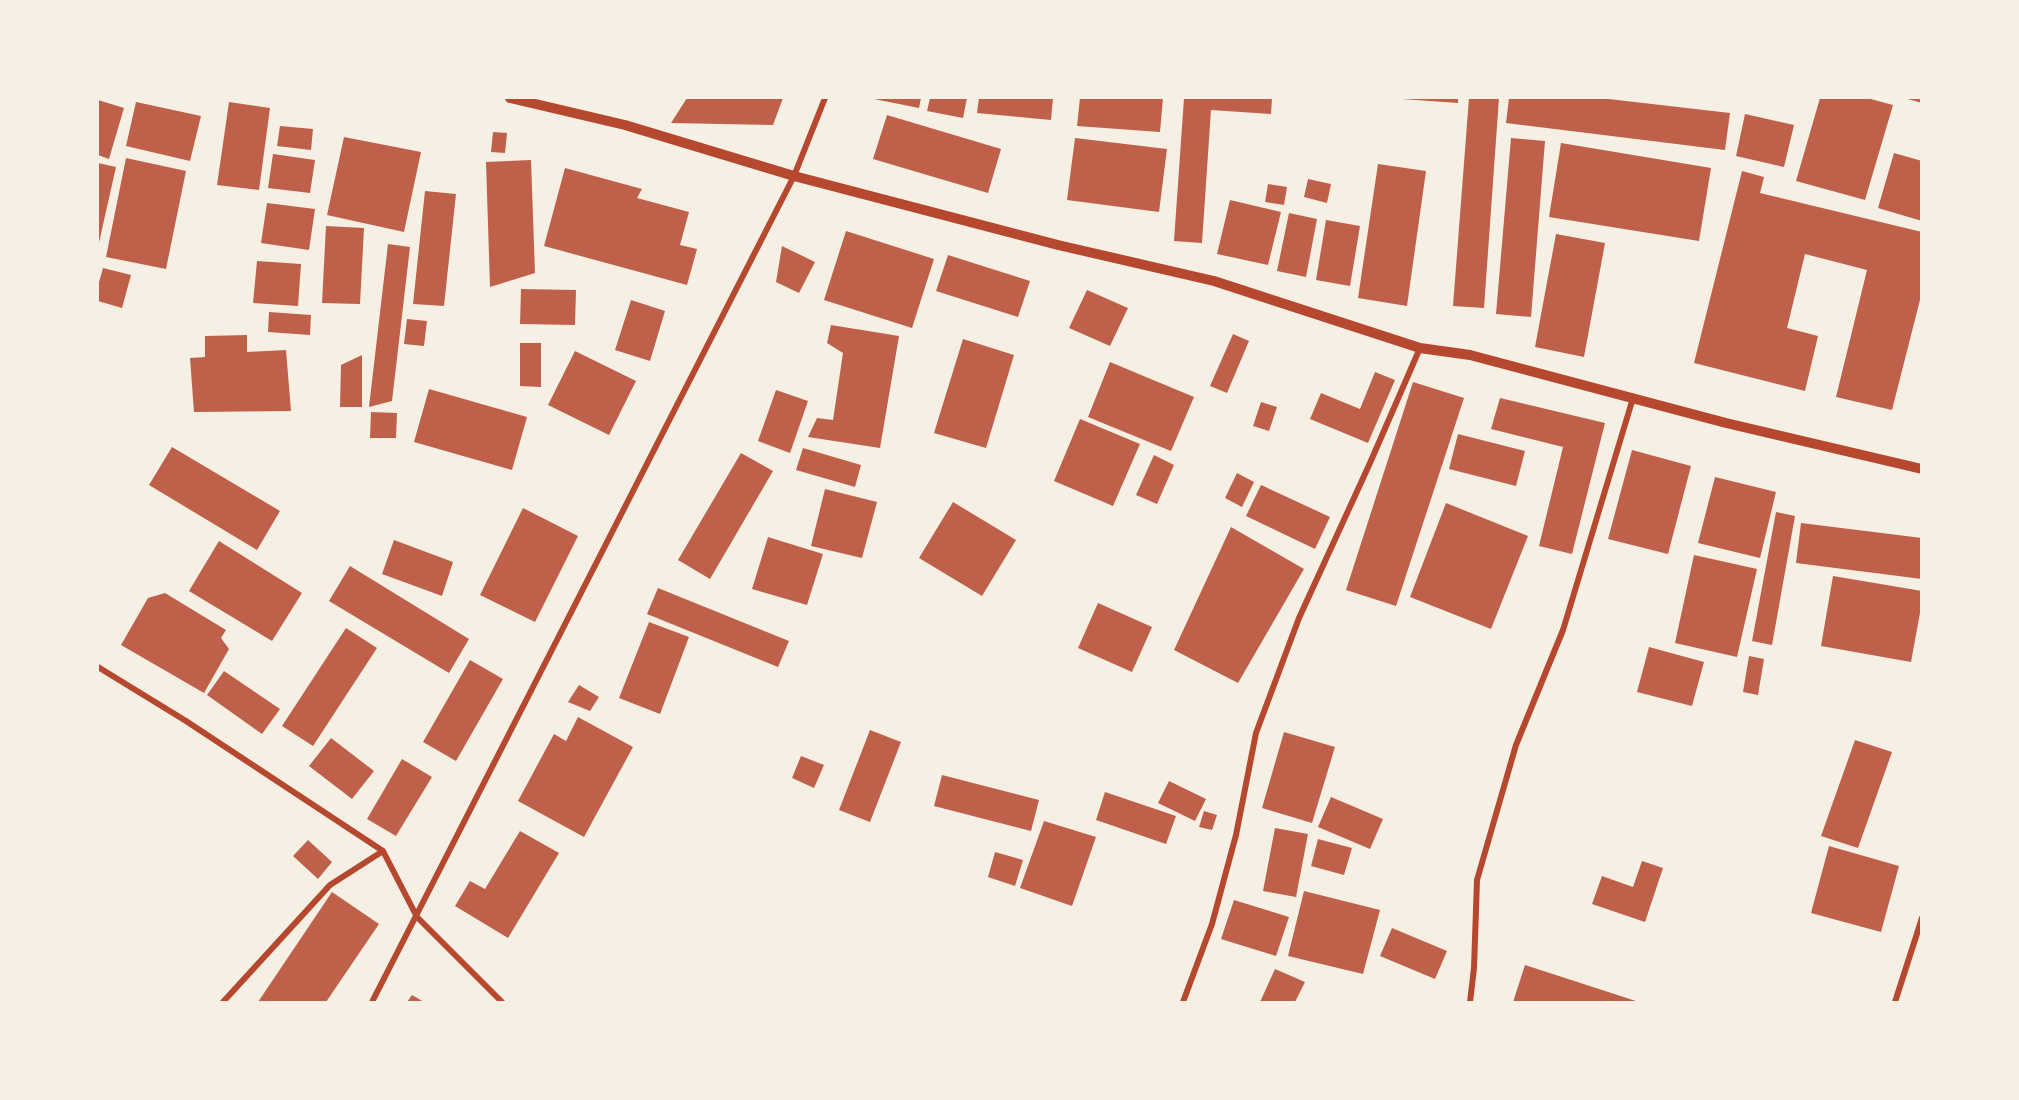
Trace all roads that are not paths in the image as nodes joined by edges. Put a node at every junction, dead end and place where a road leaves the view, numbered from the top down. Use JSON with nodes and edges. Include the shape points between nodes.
{"nodes":[{"id":1,"x":510,"y":98,"type":"edge"},
{"id":2,"x":825,"y":98,"type":"edge"},
{"id":3,"x":794,"y":176,"type":"junction"},
{"id":4,"x":1420,"y":348,"type":"junction"},
{"id":5,"x":1633,"y":398,"type":"junction"},
{"id":6,"x":1922,"y":469,"type":"edge"},
{"id":7,"x":98,"y":667,"type":"edge"},
{"id":8,"x":382,"y":851,"type":"junction"},
{"id":9,"x":417,"y":917,"type":"junction"},
{"id":10,"x":1922,"y":918,"type":"edge"},
{"id":11,"x":223,"y":1002,"type":"edge"},
{"id":12,"x":372,"y":1002,"type":"edge"},
{"id":13,"x":502,"y":1002,"type":"edge"},
{"id":14,"x":1183,"y":1002,"type":"edge"},
{"id":15,"x":1470,"y":1002,"type":"edge"},
{"id":16,"x":1895,"y":1002,"type":"edge"}],
"edges":[{"from":1,"to":3,"type":"street","via":[[625,125]]},
{"from":2,"to":3,"type":"street"},
{"from":3,"to":4,"type":"street","via":[[1214,281]]},
{"from":3,"to":9,"type":"street"},
{"from":4,"to":5,"type":"street","via":[[1470,355]]},
{"from":4,"to":14,"type":"street","via":[[1299,618],[1256,734],[1236,835],[1212,924]]},
{"from":5,"to":6,"type":"street"},
{"from":5,"to":15,"type":"street","via":[[1563,630],[1516,745],[1477,880]]},
{"from":7,"to":8,"type":"street"},
{"from":8,"to":9,"type":"street"},
{"from":8,"to":11,"type":"street","via":[[330,885]]},
{"from":9,"to":12,"type":"street"},
{"from":9,"to":13,"type":"street"},
{"from":10,"to":16,"type":"street"}]}
